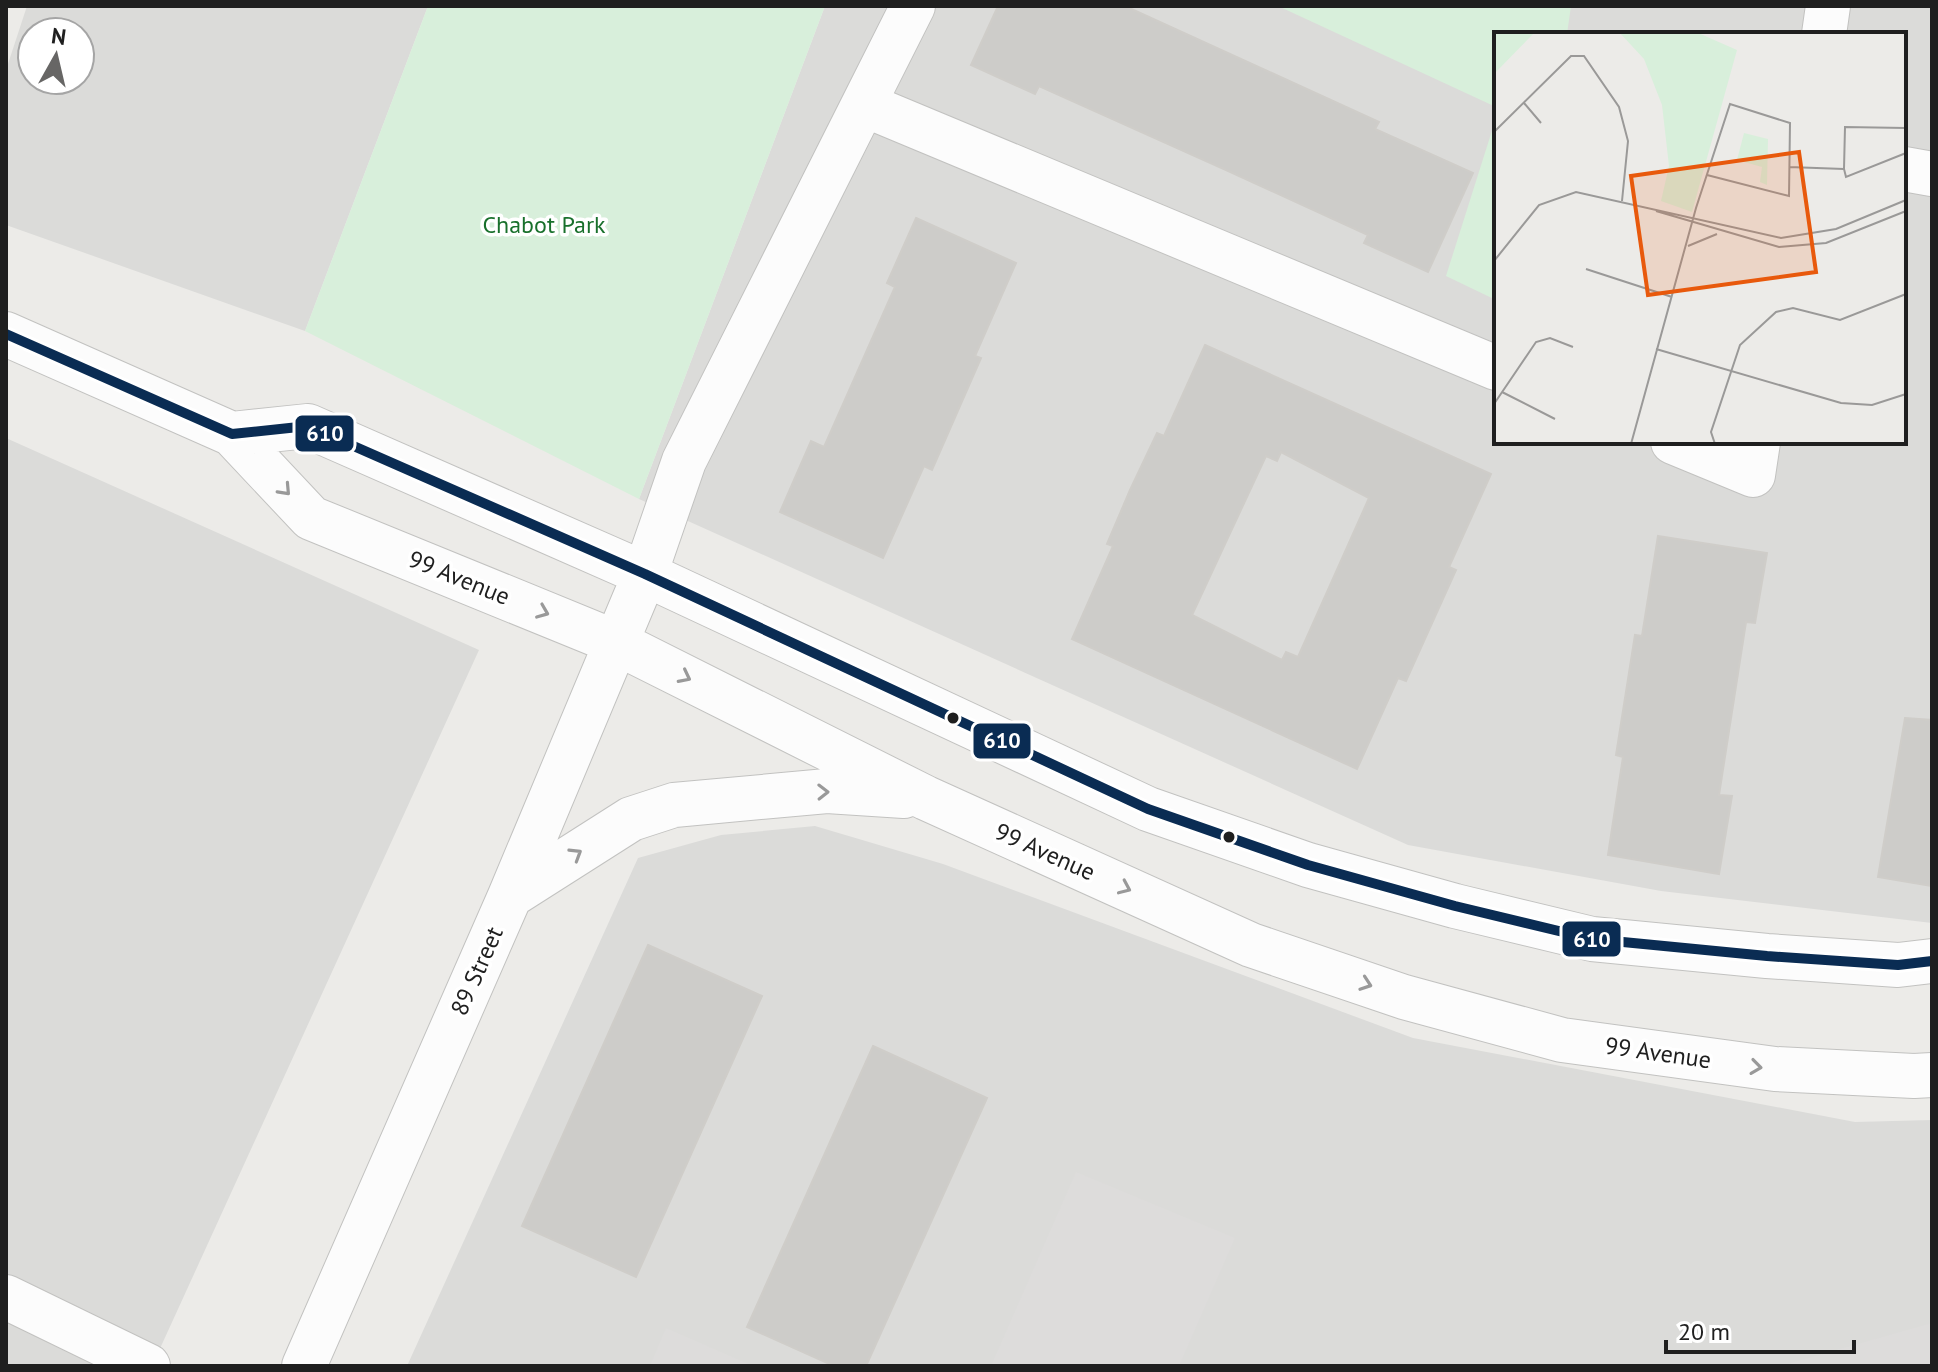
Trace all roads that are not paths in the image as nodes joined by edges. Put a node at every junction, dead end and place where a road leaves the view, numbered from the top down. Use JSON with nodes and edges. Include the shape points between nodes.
{"nodes":[{"id":1,"x":913,"y":6,"type":"edge"},
{"id":2,"x":1828,"y":6,"type":"edge"},
{"id":3,"x":1824,"y":32,"type":"edge"},
{"id":4,"x":865,"y":105,"type":"junction"},
{"id":5,"x":1906,"y":169,"type":"edge"},
{"id":6,"x":1932,"y":174,"type":"edge"},
{"id":7,"x":6,"y":334,"type":"edge"},
{"id":8,"x":1494,"y":367,"type":"edge"},
{"id":9,"x":232,"y":434,"type":"junction"},
{"id":10,"x":1678,"y":444,"type":"edge"},
{"id":11,"x":1758,"y":444,"type":"edge"},
{"id":12,"x":645,"y":574,"type":"junction"},
{"id":13,"x":615,"y":642,"type":"junction"},
{"id":14,"x":926,"y":798,"type":"junction"},
{"id":15,"x":510,"y":896,"type":"junction"},
{"id":16,"x":1932,"y":961,"type":"edge"},
{"id":17,"x":1932,"y":1075,"type":"edge"},
{"id":18,"x":6,"y":1297,"type":"edge"},
{"id":19,"x":148,"y":1366,"type":"edge"},
{"id":20,"x":304,"y":1366,"type":"edge"}],
"edges":[{"from":1,"to":4,"type":"street","name":"89 Street"},
{"from":2,"to":3,"type":"street"},
{"from":4,"to":8,"type":"street"},
{"from":4,"to":12,"type":"street","name":"89 Street","via":[[684,461]]},
{"from":5,"to":6,"type":"street"},
{"from":7,"to":9,"type":"street","name":"99 Avenue"},
{"from":9,"to":12,"type":"street","name":"99 Avenue","via":[[308,426]]},
{"from":9,"to":13,"type":"street","name":"99 Avenue","one_way":true,"via":[[311,518]]},
{"from":10,"to":11,"type":"street","via":[[1753,475]]},
{"from":12,"to":13,"type":"street","name":"89 Street"},
{"from":12,"to":16,"type":"street","name":"99 Avenue","via":[[1148,809],[1308,865],[1592,939],[1898,965]]},
{"from":13,"to":14,"type":"street","name":"99 Avenue","one_way":true},
{"from":13,"to":15,"type":"street","name":"89 Street"},
{"from":15,"to":14,"type":"street","one_way":true,"via":[[631,819],[674,805],[827,791]]},
{"from":14,"to":17,"type":"street","name":"99 Avenue","one_way":true,"via":[[1251,945],[1404,997],[1562,1040],[1775,1069]]},
{"from":15,"to":20,"type":"street","name":"89 Street"},
{"from":18,"to":19,"type":"street"}]}
